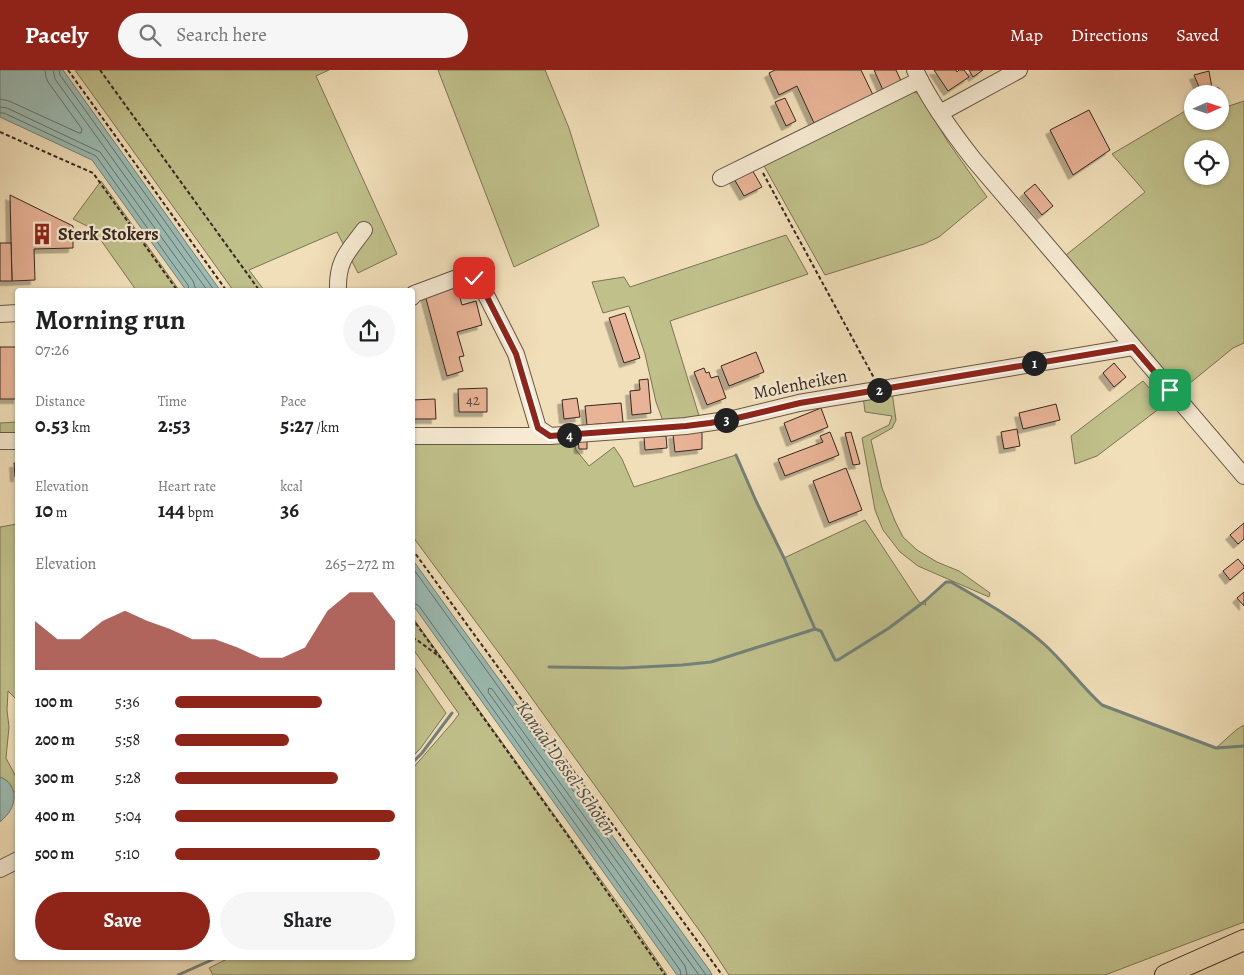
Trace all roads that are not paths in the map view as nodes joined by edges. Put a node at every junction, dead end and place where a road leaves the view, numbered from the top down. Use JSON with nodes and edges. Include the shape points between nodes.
{"nodes":[{"id":1,"x":1018,"y":70,"type":"edge"},
{"id":2,"x":917,"y":75,"type":"edge"},
{"id":3,"x":940,"y":113,"type":"junction"},
{"id":4,"x":721,"y":178,"type":"dead end"},
{"id":5,"x":364,"y":230,"type":"dead end"},
{"id":6,"x":338,"y":288,"type":"edge"},
{"id":7,"x":415,"y":294,"type":"edge"},
{"id":8,"x":15,"y":313,"type":"edge"},
{"id":9,"x":0,"y":314,"type":"edge"},
{"id":10,"x":1133,"y":347,"type":"junction"},
{"id":11,"x":415,"y":436,"type":"edge"},
{"id":12,"x":550,"y":436,"type":"junction"},
{"id":13,"x":0,"y":441,"type":"edge"},
{"id":14,"x":15,"y":441,"type":"edge"},
{"id":15,"x":1244,"y":476,"type":"edge"},
{"id":16,"x":15,"y":862,"type":"edge"},
{"id":17,"x":0,"y":869,"type":"edge"},
{"id":18,"x":1244,"y":940,"type":"edge"},
{"id":19,"x":1165,"y":975,"type":"edge"}],
"edges":[{"from":1,"to":3,"type":"street"},
{"from":2,"to":3,"type":"street"},
{"from":2,"to":4,"type":"street"},
{"from":3,"to":10,"type":"street","via":[[974,160]]},
{"from":5,"to":6,"type":"street","via":[[339,268]]},
{"from":7,"to":12,"type":"street","via":[[464,275],[481,285],[516,354],[538,428]]},
{"from":8,"to":9,"type":"street"},
{"from":10,"to":12,"type":"street","name":"Molenheiken","via":[[800,403],[702,424]]},
{"from":10,"to":15,"type":"street"},
{"from":11,"to":12,"type":"street","name":"Molenheiken"},
{"from":13,"to":14,"type":"street"},
{"from":16,"to":17,"type":"street"},
{"from":18,"to":19,"type":"main road"}]}
